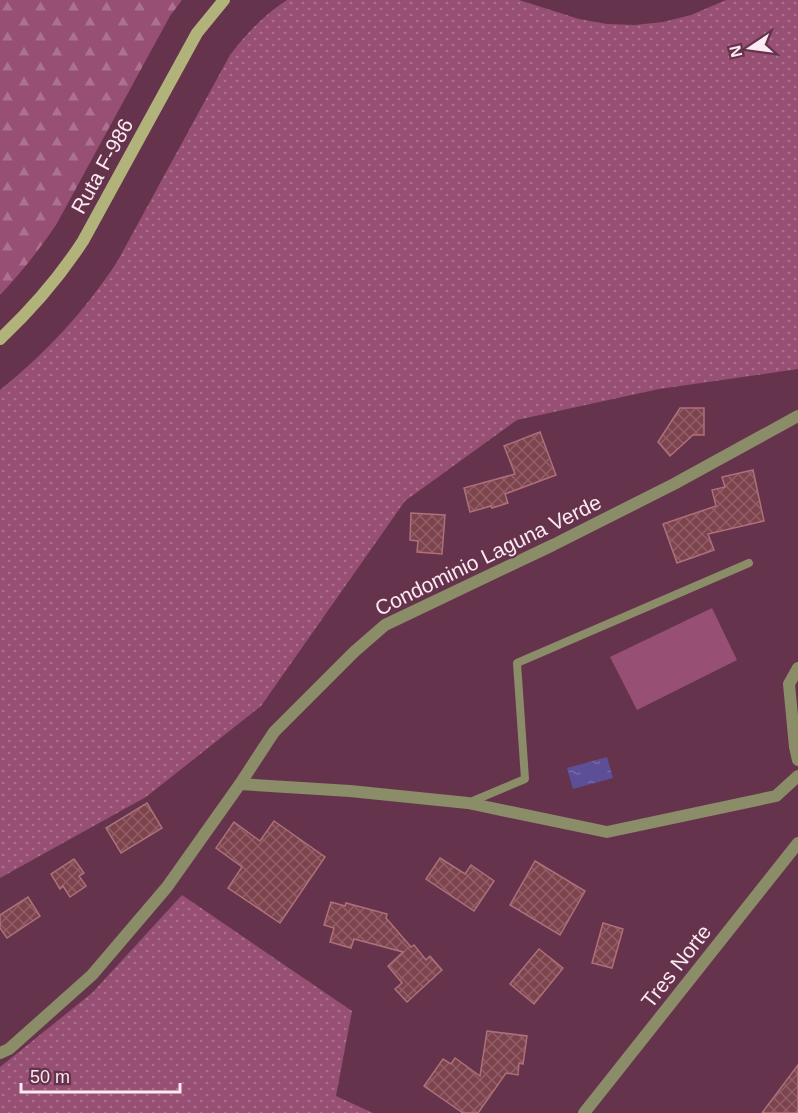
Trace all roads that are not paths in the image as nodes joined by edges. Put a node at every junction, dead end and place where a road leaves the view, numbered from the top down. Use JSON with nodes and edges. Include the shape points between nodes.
{"nodes":[{"id":1,"x":224,"y":0,"type":"edge"},
{"id":2,"x":0,"y":339,"type":"edge"},
{"id":3,"x":798,"y":416,"type":"edge"},
{"id":4,"x":749,"y":563,"type":"dead end"},
{"id":5,"x":798,"y":668,"type":"edge"},
{"id":6,"x":798,"y":760,"type":"edge"},
{"id":7,"x":798,"y":776,"type":"edge"},
{"id":8,"x":240,"y":784,"type":"junction"},
{"id":9,"x":468,"y":803,"type":"junction"},
{"id":10,"x":798,"y":843,"type":"edge"},
{"id":11,"x":0,"y":1053,"type":"edge"},
{"id":12,"x":584,"y":1113,"type":"edge"}],
"edges":[{"from":1,"to":2,"type":"main road","name":"Ruta F-986","via":[[197,33],[83,242],[45,294]]},
{"from":3,"to":8,"type":"street","name":"Condominio Laguna Verde","via":[[674,484],[385,625],[274,732]]},
{"from":4,"to":9,"type":"lane","via":[[517,663],[525,778]]},
{"from":5,"to":6,"type":"street","via":[[789,684]]},
{"from":7,"to":9,"type":"street","via":[[776,796],[608,832]]},
{"from":8,"to":9,"type":"street"},
{"from":8,"to":11,"type":"street","name":"Condominio Laguna Verde","via":[[167,886],[92,975]]},
{"from":10,"to":12,"type":"street","name":"Tres Norte"}]}
